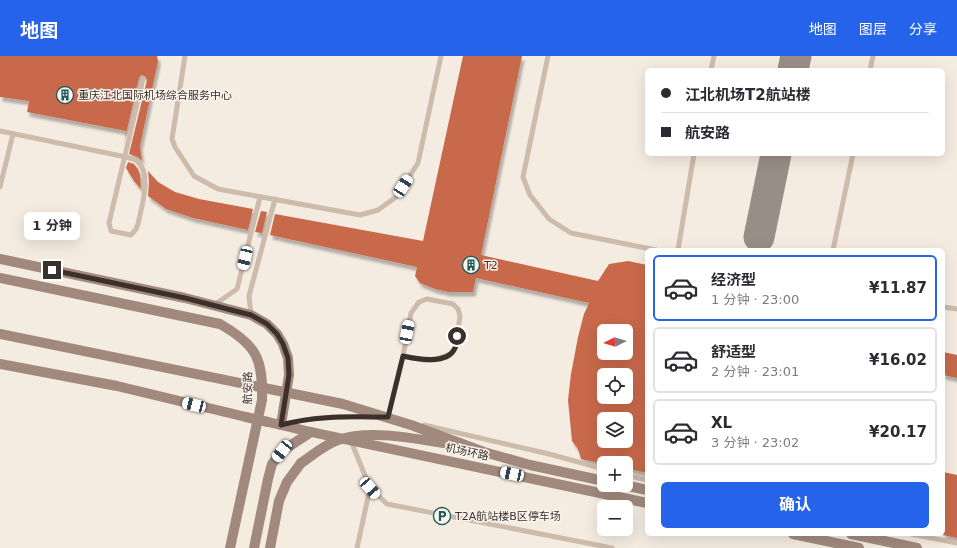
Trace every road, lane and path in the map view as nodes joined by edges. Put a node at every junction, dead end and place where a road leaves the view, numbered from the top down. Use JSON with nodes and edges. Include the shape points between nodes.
{"nodes":[{"id":1,"x":184,"y":56,"type":"edge"},
{"id":2,"x":442,"y":56,"type":"edge"},
{"id":3,"x":548,"y":56,"type":"edge"},
{"id":4,"x":714,"y":56,"type":"edge"},
{"id":5,"x":873,"y":56,"type":"edge"},
{"id":6,"x":711,"y":68,"type":"edge"},
{"id":7,"x":870,"y":68,"type":"edge"},
{"id":8,"x":143,"y":79,"type":"dead end"},
{"id":9,"x":0,"y":131,"type":"edge"},
{"id":10,"x":13,"y":134,"type":"junction"},
{"id":11,"x":694,"y":156,"type":"edge"},
{"id":12,"x":852,"y":156,"type":"edge"},
{"id":13,"x":126,"y":157,"type":"junction"},
{"id":14,"x":0,"y":187,"type":"edge"},
{"id":15,"x":260,"y":197,"type":"junction"},
{"id":16,"x":275,"y":199,"type":"junction"},
{"id":17,"x":646,"y":248,"type":"edge"},
{"id":18,"x":678,"y":248,"type":"edge"},
{"id":19,"x":833,"y":248,"type":"edge"},
{"id":20,"x":0,"y":259,"type":"edge"},
{"id":21,"x":0,"y":278,"type":"edge"},
{"id":22,"x":213,"y":305,"type":"junction"},
{"id":23,"x":945,"y":307,"type":"edge"},
{"id":24,"x":957,"y":309,"type":"edge"},
{"id":25,"x":251,"y":315,"type":"junction"},
{"id":26,"x":0,"y":334,"type":"edge"},
{"id":27,"x":403,"y":356,"type":"junction"},
{"id":28,"x":0,"y":364,"type":"edge"},
{"id":29,"x":388,"y":417,"type":"junction"},
{"id":30,"x":281,"y":425,"type":"junction"},
{"id":31,"x":312,"y":432,"type":"junction"},
{"id":32,"x":350,"y":440,"type":"junction"},
{"id":33,"x":468,"y":446,"type":"junction"},
{"id":34,"x":597,"y":467,"type":"edge"},
{"id":35,"x":633,"y":477,"type":"edge"},
{"id":36,"x":597,"y":479,"type":"edge"},
{"id":37,"x":645,"y":480,"type":"edge"},
{"id":38,"x":633,"y":487,"type":"edge"},
{"id":39,"x":370,"y":488,"type":"junction"},
{"id":40,"x":645,"y":490,"type":"edge"},
{"id":41,"x":645,"y":503,"type":"edge"},
{"id":42,"x":802,"y":536,"type":"edge"},
{"id":43,"x":860,"y":536,"type":"edge"},
{"id":44,"x":921,"y":536,"type":"edge"},
{"id":45,"x":957,"y":543,"type":"edge"},
{"id":46,"x":230,"y":548,"type":"edge"},
{"id":47,"x":254,"y":548,"type":"edge"},
{"id":48,"x":270,"y":548,"type":"edge"},
{"id":49,"x":357,"y":548,"type":"edge"},
{"id":50,"x":612,"y":548,"type":"edge"},
{"id":51,"x":859,"y":548,"type":"edge"},
{"id":52,"x":917,"y":548,"type":"edge"}],
"edges":[{"from":1,"to":15,"type":"lane","via":[[172,139],[175,147],[194,176],[218,189]]},
{"from":2,"to":16,"type":"lane","via":[[418,163],[396,197],[378,210],[360,215]]},
{"from":3,"to":17,"type":"lane","via":[[523,178],[530,195],[549,219],[571,233]]},
{"from":4,"to":6,"type":"lane"},
{"from":5,"to":7,"type":"lane"},
{"from":8,"to":13,"type":"lane"},
{"from":9,"to":10,"type":"lane"},
{"from":10,"to":13,"type":"lane"},
{"from":10,"to":14,"type":"lane"},
{"from":11,"to":18,"type":"lane"},
{"from":12,"to":19,"type":"lane"},
{"from":13,"to":13,"type":"lane","via":[[138,162],[143,168],[146,180],[138,224],[131,234],[110,229]]},
{"from":15,"to":16,"type":"lane"},
{"from":15,"to":22,"type":"lane","via":[[237,289]]},
{"from":16,"to":25,"type":"lane","via":[[249,296]]},
{"from":20,"to":22,"type":"street"},
{"from":21,"to":46,"type":"street","name":"航安路","via":[[220,324],[251,346],[260,366],[262,400]]},
{"from":22,"to":25,"type":"street"},
{"from":23,"to":24,"type":"lane"},
{"from":25,"to":30,"type":"street","via":[[267,324],[277,334],[288,358],[289,375]]},
{"from":26,"to":33,"type":"street","bridge":true,"via":[[343,404]]},
{"from":27,"to":27,"type":"lane","via":[[411,313],[419,302],[427,299],[453,304],[458,309],[460,316],[455,348],[450,354],[429,360]]},
{"from":27,"to":29,"type":"lane"},
{"from":28,"to":30,"type":"street","name":"机场环路","bridge":true,"via":[[117,386]]},
{"from":29,"to":30,"type":"lane","name":"机场环路","via":[[338,416],[299,420]]},
{"from":29,"to":34,"type":"lane","name":"机场环路"},
{"from":30,"to":31,"type":"street","name":"机场环路"},
{"from":31,"to":32,"type":"street","name":"机场环路"},
{"from":31,"to":47,"type":"street","via":[[282,451],[272,464]]},
{"from":32,"to":39,"type":"lane"},
{"from":32,"to":41,"type":"street","name":"机场环路"},
{"from":33,"to":36,"type":"street","name":"机场环路","bridge":true,"via":[[530,465]]},
{"from":33,"to":48,"type":"street","bridge":true,"via":[[384,435],[338,440],[322,448],[301,463],[287,482],[279,501]]},
{"from":35,"to":37,"type":"lane"},
{"from":38,"to":40,"type":"street"},
{"from":39,"to":49,"type":"lane"},
{"from":39,"to":50,"type":"lane","via":[[387,504]]},
{"from":42,"to":51,"type":"street"},
{"from":43,"to":52,"type":"street","bridge":true},
{"from":44,"to":45,"type":"lane"}]}
